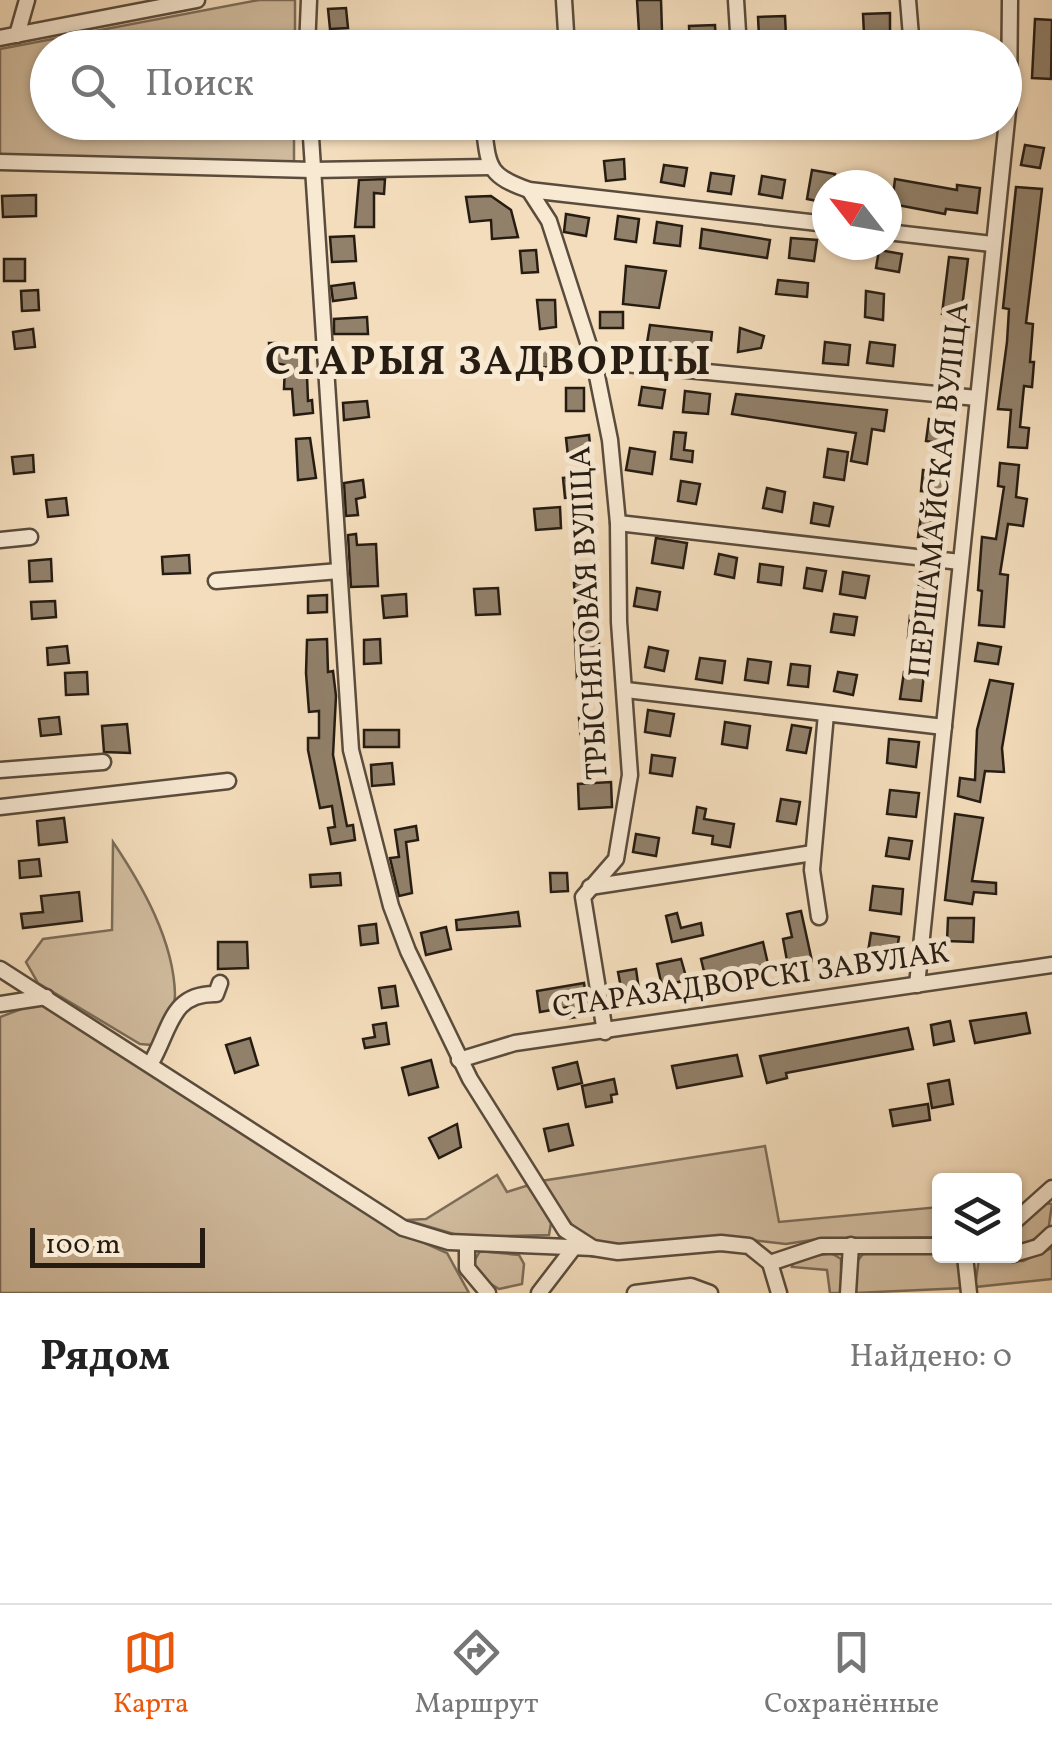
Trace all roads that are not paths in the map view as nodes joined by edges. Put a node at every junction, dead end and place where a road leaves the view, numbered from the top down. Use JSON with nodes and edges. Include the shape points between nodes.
{"nodes":[{"id":1,"x":27,"y":0,"type":"edge"},
{"id":2,"x":197,"y":0,"type":"edge"},
{"id":3,"x":309,"y":0,"type":"edge"},
{"id":4,"x":564,"y":0,"type":"edge"},
{"id":5,"x":736,"y":0,"type":"edge"},
{"id":6,"x":908,"y":0,"type":"edge"},
{"id":7,"x":1010,"y":0,"type":"edge"},
{"id":8,"x":43,"y":30,"type":"edge"},
{"id":9,"x":308,"y":30,"type":"edge"},
{"id":10,"x":566,"y":30,"type":"edge"},
{"id":11,"x":738,"y":30,"type":"edge"},
{"id":12,"x":910,"y":30,"type":"edge"},
{"id":13,"x":1010,"y":30,"type":"edge"},
{"id":14,"x":30,"y":32,"type":"edge"},
{"id":15,"x":17,"y":35,"type":"junction"},
{"id":16,"x":0,"y":38,"type":"edge"},
{"id":17,"x":311,"y":140,"type":"edge"},
{"id":18,"x":485,"y":140,"type":"edge"},
{"id":19,"x":1004,"y":140,"type":"edge"},
{"id":20,"x":0,"y":162,"type":"edge"},
{"id":21,"x":489,"y":167,"type":"junction"},
{"id":22,"x":312,"y":170,"type":"junction"},
{"id":23,"x":529,"y":190,"type":"junction"},
{"id":24,"x":812,"y":222,"type":"edge"},
{"id":25,"x":902,"y":234,"type":"edge"},
{"id":26,"x":992,"y":244,"type":"junction"},
{"id":27,"x":594,"y":360,"type":"junction"},
{"id":28,"x":976,"y":398,"type":"junction"},
{"id":29,"x":618,"y":523,"type":"junction"},
{"id":30,"x":30,"y":537,"type":"dead end"},
{"id":31,"x":0,"y":540,"type":"edge"},
{"id":32,"x":960,"y":562,"type":"junction"},
{"id":33,"x":339,"y":571,"type":"junction"},
{"id":34,"x":216,"y":581,"type":"dead end"},
{"id":35,"x":626,"y":690,"type":"junction"},
{"id":36,"x":826,"y":714,"type":"junction"},
{"id":37,"x":944,"y":728,"type":"junction"},
{"id":38,"x":103,"y":762,"type":"dead end"},
{"id":39,"x":0,"y":770,"type":"edge"},
{"id":40,"x":228,"y":781,"type":"dead end"},
{"id":41,"x":0,"y":807,"type":"edge"},
{"id":42,"x":813,"y":853,"type":"junction"},
{"id":43,"x":589,"y":888,"type":"junction"},
{"id":44,"x":819,"y":917,"type":"dead end"},
{"id":45,"x":1052,"y":965,"type":"edge"},
{"id":46,"x":0,"y":969,"type":"edge"},
{"id":47,"x":220,"y":983,"type":"dead end"},
{"id":48,"x":918,"y":985,"type":"junction"},
{"id":49,"x":46,"y":997,"type":"junction"},
{"id":50,"x":0,"y":1004,"type":"edge"},
{"id":51,"x":605,"y":1032,"type":"junction"},
{"id":52,"x":459,"y":1060,"type":"junction"},
{"id":53,"x":152,"y":1063,"type":"junction"},
{"id":54,"x":1052,"y":1188,"type":"edge"},
{"id":55,"x":1022,"y":1215,"type":"edge"},
{"id":56,"x":1052,"y":1234,"type":"edge"},
{"id":57,"x":467,"y":1244,"type":"junction"},
{"id":58,"x":851,"y":1245,"type":"junction"},
{"id":59,"x":932,"y":1246,"type":"edge"},
{"id":60,"x":593,"y":1248,"type":"junction"},
{"id":61,"x":572,"y":1250,"type":"junction"},
{"id":62,"x":1022,"y":1252,"type":"edge"},
{"id":63,"x":770,"y":1263,"type":"junction"},
{"id":64,"x":966,"y":1263,"type":"edge"},
{"id":65,"x":488,"y":1293,"type":"edge"},
{"id":66,"x":539,"y":1293,"type":"edge"},
{"id":67,"x":635,"y":1293,"type":"edge"},
{"id":68,"x":710,"y":1293,"type":"edge"},
{"id":69,"x":780,"y":1293,"type":"edge"},
{"id":70,"x":848,"y":1293,"type":"edge"},
{"id":71,"x":968,"y":1293,"type":"edge"}],
"edges":[{"from":1,"to":15,"type":"street"},
{"from":2,"to":8,"type":"street"},
{"from":3,"to":9,"type":"street"},
{"from":4,"to":10,"type":"street"},
{"from":5,"to":11,"type":"street"},
{"from":6,"to":12,"type":"street"},
{"from":7,"to":13,"type":"street","name":"ПЕРШАМАЙСКАЯ ВУЛІЦА"},
{"from":14,"to":15,"type":"street"},
{"from":15,"to":16,"type":"street"},
{"from":17,"to":22,"type":"street"},
{"from":18,"to":21,"type":"street"},
{"from":19,"to":26,"type":"street","name":"ПЕРШАМАЙСКАЯ ВУЛІЦА"},
{"from":20,"to":22,"type":"street"},
{"from":21,"to":22,"type":"street"},
{"from":21,"to":23,"type":"street","via":[[500,180]]},
{"from":22,"to":33,"type":"street"},
{"from":23,"to":24,"type":"street"},
{"from":23,"to":27,"type":"street","name":"ТРЫСНЯГОВАЯ ВУЛІЦА","via":[[550,221]]},
{"from":25,"to":26,"type":"street"},
{"from":26,"to":28,"type":"street","name":"ПЕРШАМАЙСКАЯ ВУЛІЦА"},
{"from":27,"to":28,"type":"street"},
{"from":27,"to":29,"type":"street","name":"ТРЫСНЯГОВАЯ ВУЛІЦА"},
{"from":28,"to":32,"type":"street","name":"ПЕРШАМАЙСКАЯ ВУЛІЦА"},
{"from":29,"to":32,"type":"street"},
{"from":29,"to":35,"type":"street","name":"ТРЫСНЯГОВАЯ ВУЛІЦА"},
{"from":30,"to":31,"type":"street"},
{"from":32,"to":37,"type":"street","name":"ПЕРШАМАЙСКАЯ ВУЛІЦА"},
{"from":33,"to":34,"type":"street"},
{"from":33,"to":52,"type":"street","via":[[354,764],[399,929]]},
{"from":35,"to":36,"type":"street"},
{"from":35,"to":43,"type":"street","name":"ТРЫСНЯГОВАЯ ВУЛІЦА","via":[[630,775],[616,860]]},
{"from":36,"to":37,"type":"street"},
{"from":36,"to":42,"type":"street"},
{"from":37,"to":48,"type":"street","name":"ПЕРШАМАЙСКАЯ ВУЛІЦА"},
{"from":38,"to":39,"type":"street"},
{"from":40,"to":41,"type":"street"},
{"from":42,"to":43,"type":"street"},
{"from":42,"to":44,"type":"street"},
{"from":43,"to":51,"type":"street","via":[[583,897]]},
{"from":45,"to":48,"type":"street","name":"СТАРАЗАДВОРСКІ ЗАВУЛАК"},
{"from":46,"to":49,"type":"street"},
{"from":47,"to":53,"type":"street","via":[[216,994],[194,994],[179,1004]]},
{"from":48,"to":51,"type":"street","name":"СТАРАЗАДВОРСКІ ЗАВУЛАК"},
{"from":49,"to":50,"type":"street"},
{"from":49,"to":53,"type":"street"},
{"from":51,"to":52,"type":"street","name":"СТАРАЗАДВОРСКІ ЗАВУЛАК","via":[[515,1042]]},
{"from":52,"to":60,"type":"street","via":[[554,1217]]},
{"from":53,"to":57,"type":"street","via":[[391,1222]]},
{"from":54,"to":55,"type":"street"},
{"from":56,"to":62,"type":"street"},
{"from":57,"to":61,"type":"street"},
{"from":57,"to":65,"type":"street","via":[[467,1268]]},
{"from":58,"to":59,"type":"street"},
{"from":58,"to":63,"type":"street","via":[[812,1247]]},
{"from":58,"to":70,"type":"street"},
{"from":60,"to":61,"type":"street"},
{"from":60,"to":63,"type":"street","via":[[635,1252],[732,1242],[754,1248]]},
{"from":61,"to":66,"type":"street"},
{"from":63,"to":69,"type":"street"},
{"from":64,"to":71,"type":"street"},
{"from":67,"to":68,"type":"street","via":[[692,1286]]}]}
